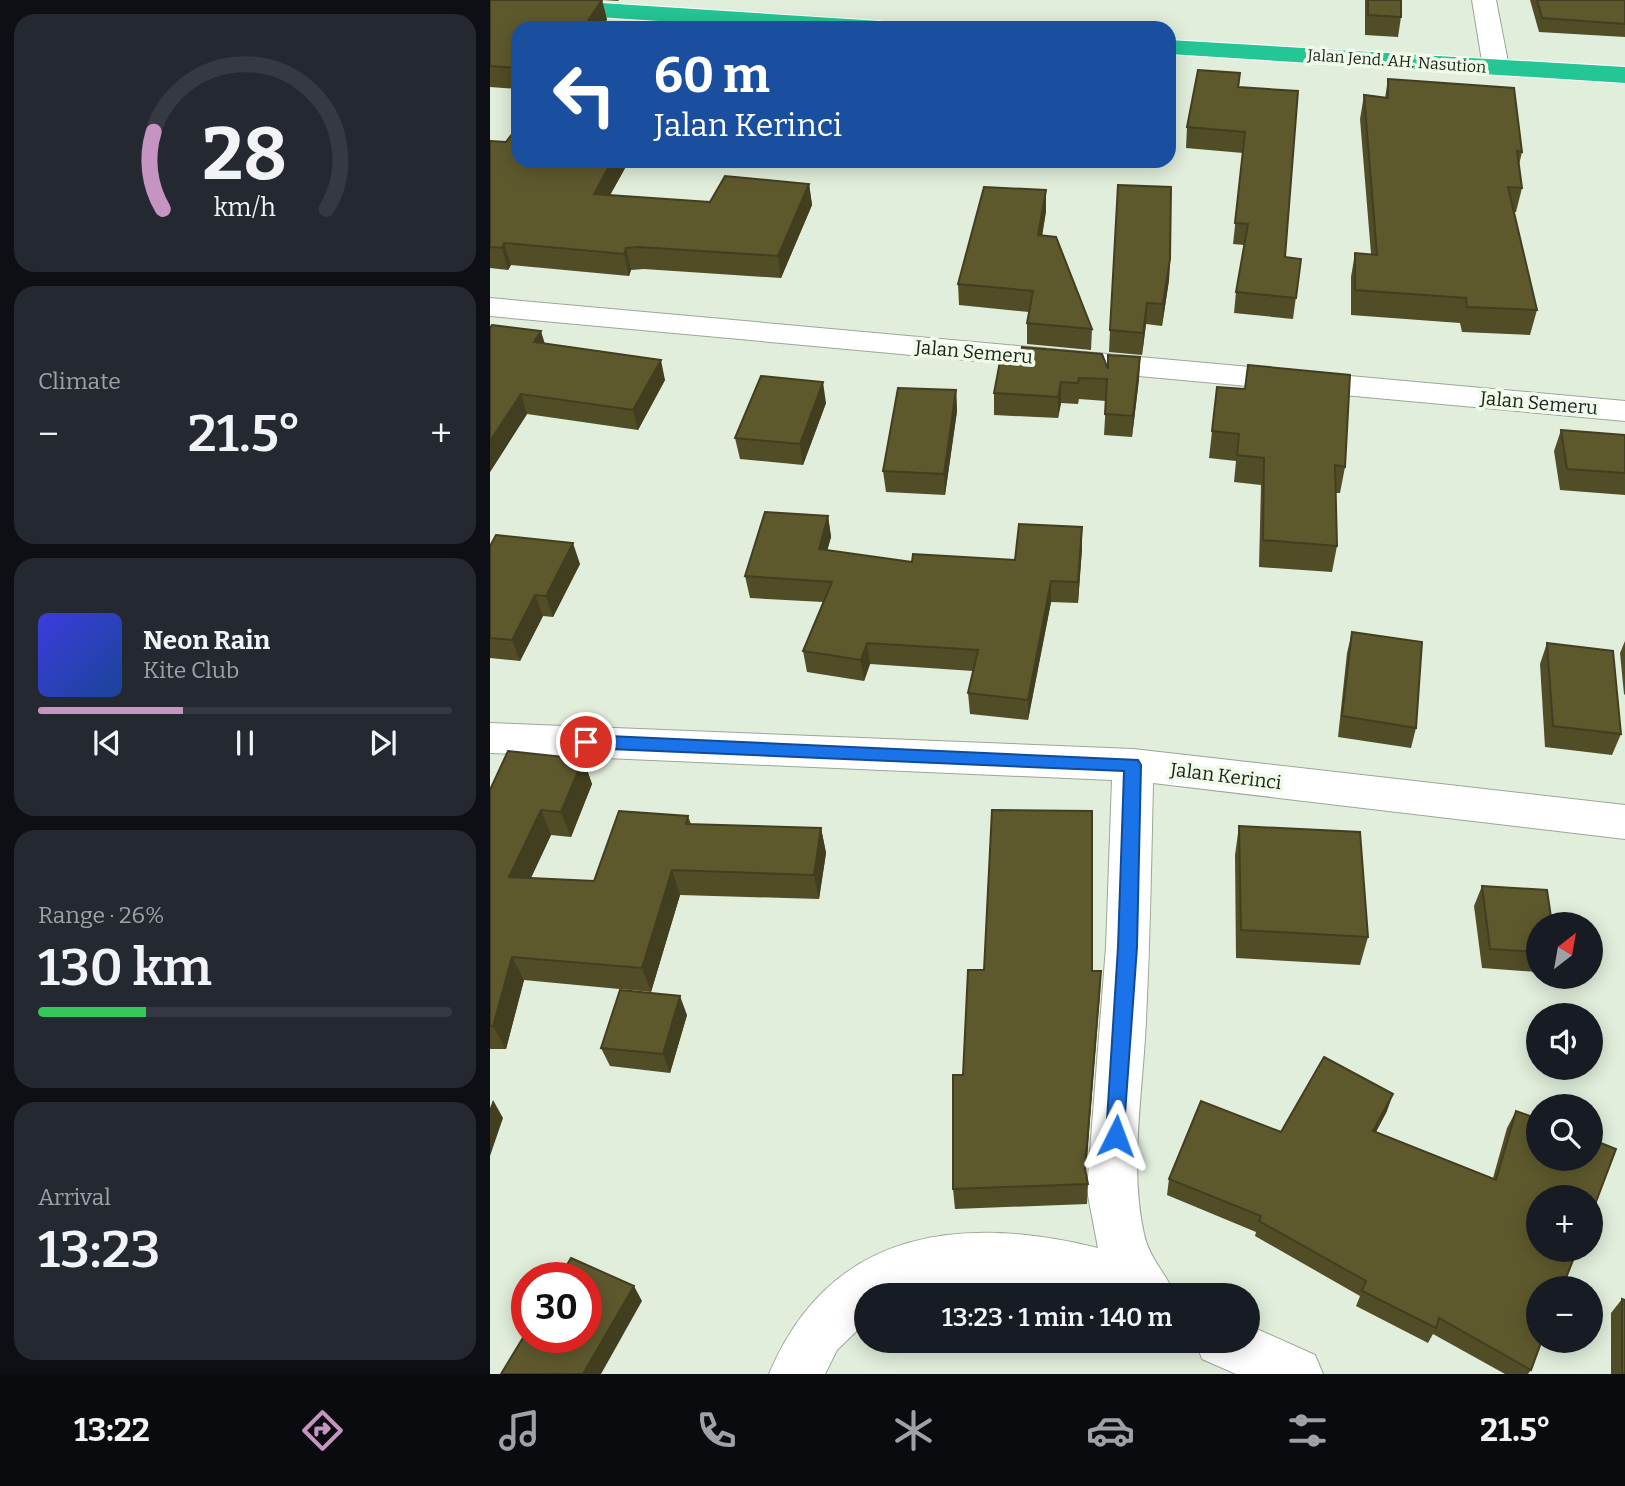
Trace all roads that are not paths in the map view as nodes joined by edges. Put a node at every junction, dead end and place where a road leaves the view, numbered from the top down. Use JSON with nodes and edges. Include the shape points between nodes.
{"nodes":[{"id":1,"x":1484,"y":0,"type":"edge"},
{"id":2,"x":490,"y":3,"type":"edge"},
{"id":3,"x":770,"y":21,"type":"edge"},
{"id":4,"x":1176,"y":47,"type":"edge"},
{"id":5,"x":1496,"y":68,"type":"junction"},
{"id":6,"x":1625,"y":75,"type":"edge"},
{"id":7,"x":490,"y":307,"type":"edge"},
{"id":8,"x":1625,"y":411,"type":"edge"},
{"id":9,"x":490,"y":738,"type":"edge"},
{"id":10,"x":1133,"y":765,"type":"junction"},
{"id":11,"x":1625,"y":822,"type":"edge"},
{"id":12,"x":875,"y":1283,"type":"edge"},
{"id":13,"x":1123,"y":1283,"type":"edge"},
{"id":14,"x":1140,"y":1283,"type":"edge"},
{"id":15,"x":854,"y":1298,"type":"edge"},
{"id":16,"x":1250,"y":1353,"type":"edge"},
{"id":17,"x":796,"y":1374,"type":"edge"},
{"id":18,"x":1296,"y":1374,"type":"edge"}],
"edges":[{"from":1,"to":5,"type":"street"},
{"from":2,"to":3,"type":"highway"},
{"from":4,"to":5,"type":"highway","name":"Jalan Jend. AH. Nasution"},
{"from":5,"to":6,"type":"highway","name":"Jalan Jend. AH. Nasution"},
{"from":7,"to":8,"type":"street","name":"Jalan Semeru"},
{"from":9,"to":10,"type":"street","name":"Jalan Kerinci"},
{"from":10,"to":11,"type":"street","name":"Jalan Kerinci"},
{"from":10,"to":14,"type":"street","via":[[1128,947],[1112,1190],[1119,1237]]},
{"from":12,"to":13,"type":"street","via":[[910,1265],[954,1259],[1045,1260]]},
{"from":15,"to":17,"type":"street","via":[[819,1332]]},
{"from":16,"to":18,"type":"street"}]}
